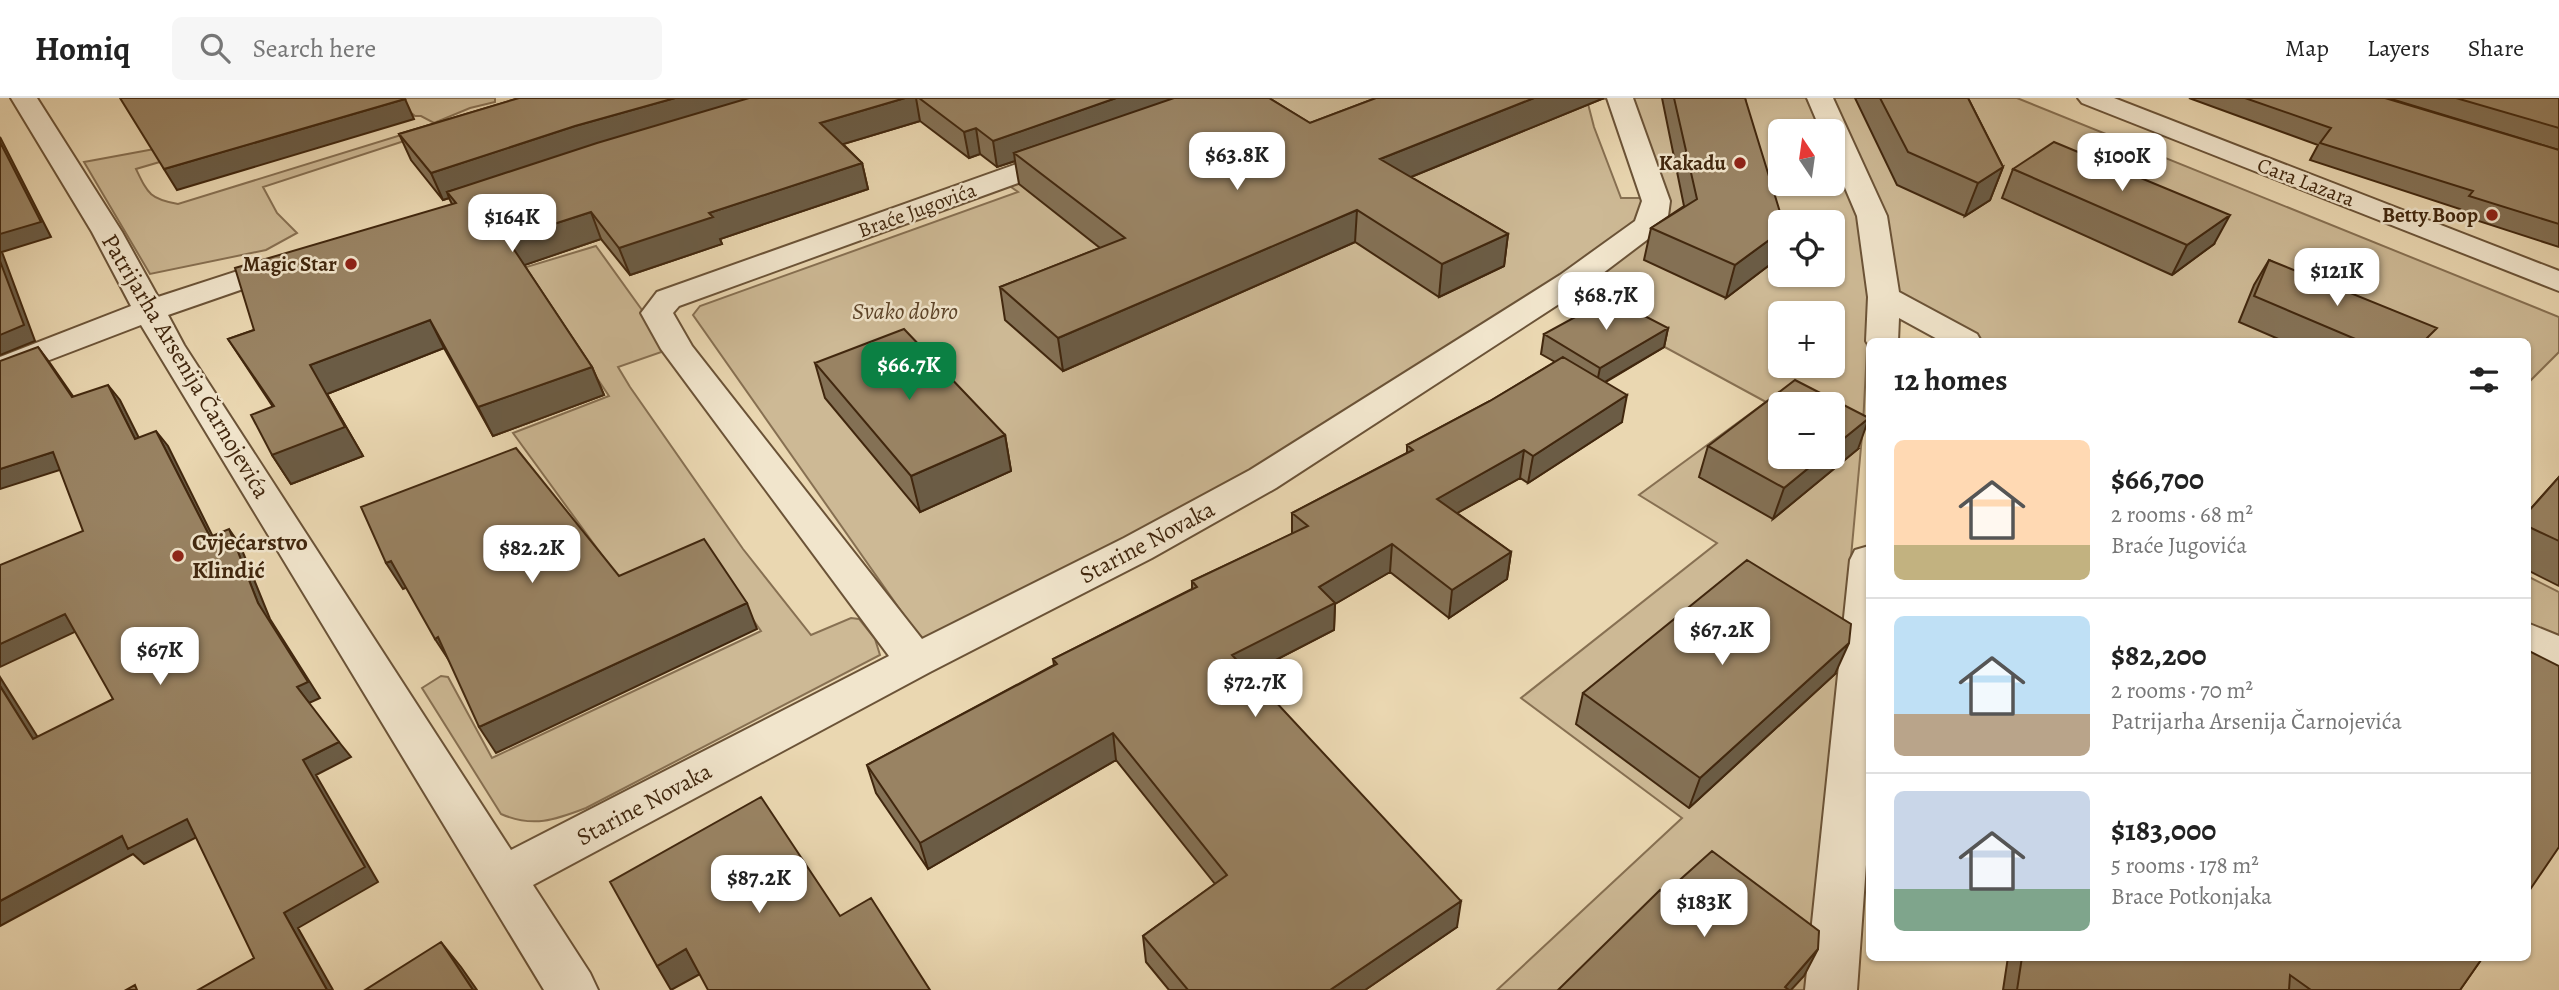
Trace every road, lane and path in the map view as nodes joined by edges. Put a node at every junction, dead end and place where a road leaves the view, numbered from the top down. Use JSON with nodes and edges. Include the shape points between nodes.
{"nodes":[{"id":1,"x":24,"y":98,"type":"edge"},
{"id":2,"x":1620,"y":98,"type":"edge"},
{"id":3,"x":1820,"y":98,"type":"edge"},
{"id":4,"x":2091,"y":98,"type":"edge"},
{"id":5,"x":1095,"y":146,"type":"edge"},
{"id":6,"x":319,"y":253,"type":"edge"},
{"id":7,"x":2559,"y":282,"type":"edge"},
{"id":8,"x":1884,"y":297,"type":"junction"},
{"id":9,"x":147,"y":311,"type":"junction"},
{"id":10,"x":1882,"y":338,"type":"edge"},
{"id":11,"x":1959,"y":338,"type":"edge"},
{"id":12,"x":0,"y":369,"type":"edge"},
{"id":13,"x":1866,"y":594,"type":"edge"},
{"id":14,"x":2531,"y":640,"type":"edge"},
{"id":15,"x":2559,"y":655,"type":"edge"},
{"id":16,"x":915,"y":661,"type":"junction"},
{"id":17,"x":501,"y":879,"type":"junction"},
{"id":18,"x":572,"y":990,"type":"edge"},
{"id":19,"x":1831,"y":990,"type":"edge"}],
"edges":[{"from":1,"to":9,"type":"street","name":"Patrijarha Arsenija Čarnojevića","via":[[107,232]]},
{"from":2,"to":16,"type":"street","name":"Starine Novaka","via":[[1656,201],[1646,226],[1560,289],[1263,479]]},
{"from":3,"to":8,"type":"street","via":[[1872,216]]},
{"from":4,"to":7,"type":"street","name":"Cara Lazara"},
{"from":5,"to":16,"type":"street","name":"Braće Jugovića","via":[[668,299],[657,313],[677,349]]},
{"from":6,"to":9,"type":"street"},
{"from":8,"to":10,"type":"street"},
{"from":8,"to":11,"type":"street"},
{"from":9,"to":12,"type":"street"},
{"from":9,"to":17,"type":"street","name":"Patrijarha Arsenija Čarnojevića"},
{"from":13,"to":19,"type":"street"},
{"from":14,"to":15,"type":"street"},
{"from":16,"to":17,"type":"street","name":"Starine Novaka"},
{"from":17,"to":18,"type":"street","name":"Patrijarha Arsenija Čarnojevića"}]}
